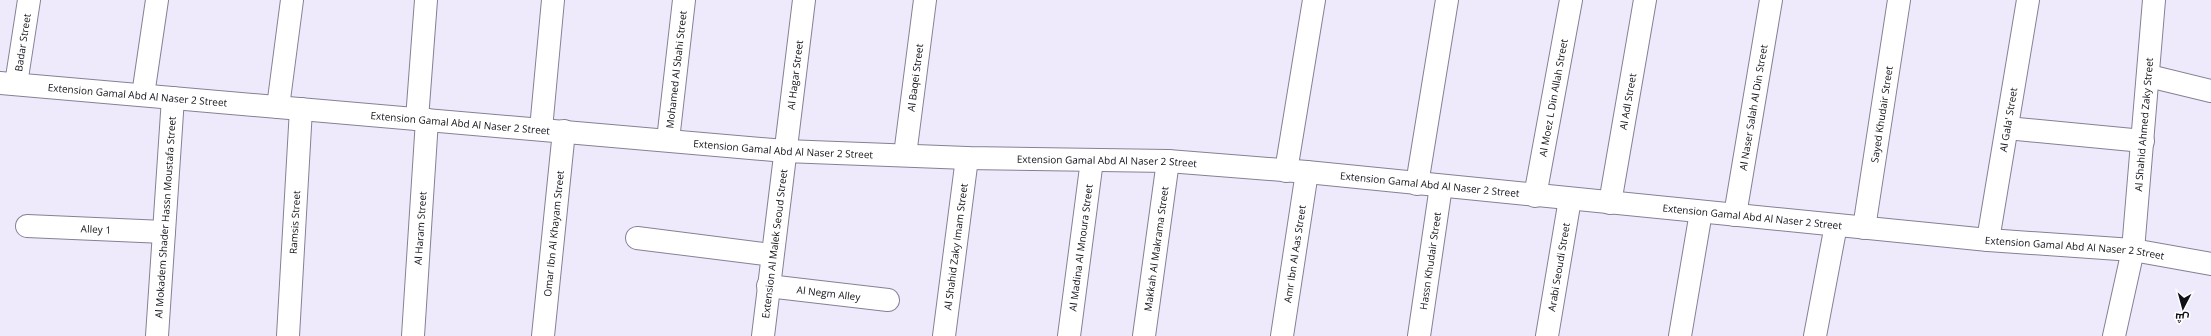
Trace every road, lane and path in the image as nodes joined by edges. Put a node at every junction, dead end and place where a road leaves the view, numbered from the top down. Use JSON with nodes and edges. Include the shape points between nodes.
{"nodes":[{"id":1,"x":29,"y":0,"type":"edge"},
{"id":2,"x":157,"y":0,"type":"edge"},
{"id":3,"x":292,"y":0,"type":"edge"},
{"id":4,"x":426,"y":0,"type":"edge"},
{"id":5,"x":553,"y":0,"type":"edge"},
{"id":6,"x":684,"y":0,"type":"edge"},
{"id":7,"x":804,"y":0,"type":"edge"},
{"id":8,"x":925,"y":0,"type":"edge"},
{"id":9,"x":1314,"y":0,"type":"edge"},
{"id":10,"x":1448,"y":0,"type":"edge"},
{"id":11,"x":1571,"y":0,"type":"edge"},
{"id":12,"x":1645,"y":0,"type":"edge"},
{"id":13,"x":1771,"y":0,"type":"edge"},
{"id":14,"x":1899,"y":0,"type":"edge"},
{"id":15,"x":2028,"y":0,"type":"edge"},
{"id":16,"x":2154,"y":0,"type":"edge"},
{"id":17,"x":2149,"y":76,"type":"junction"},
{"id":18,"x":8,"y":84,"type":"edge"},
{"id":19,"x":2210,"y":85,"type":"edge"},
{"id":20,"x":143,"y":96,"type":"junction"},
{"id":21,"x":173,"y":98,"type":"junction"},
{"id":22,"x":278,"y":107,"type":"junction"},
{"id":23,"x":302,"y":109,"type":"junction"},
{"id":24,"x":422,"y":119,"type":"junction"},
{"id":25,"x":2007,"y":128,"type":"junction"},
{"id":26,"x":541,"y":129,"type":"junction"},
{"id":27,"x":564,"y":131,"type":"junction"},
{"id":28,"x":668,"y":140,"type":"junction"},
{"id":29,"x":2143,"y":141,"type":"junction"},
{"id":30,"x":784,"y":150,"type":"junction"},
{"id":31,"x":905,"y":155,"type":"junction"},
{"id":32,"x":967,"y":158,"type":"junction"},
{"id":33,"x":1092,"y":160,"type":"junction"},
{"id":34,"x":1168,"y":161,"type":"junction"},
{"id":35,"x":1296,"y":172,"type":"junction"},
{"id":36,"x":1417,"y":184,"type":"junction"},
{"id":37,"x":1441,"y":186,"type":"junction"},
{"id":38,"x":1535,"y":196,"type":"junction"},
{"id":39,"x":1570,"y":199,"type":"junction"},
{"id":40,"x":1610,"y":203,"type":"junction"},
{"id":41,"x":1701,"y":212,"type":"junction"},
{"id":42,"x":1736,"y":215,"type":"junction"},
{"id":43,"x":1836,"y":225,"type":"junction"},
{"id":44,"x":27,"y":226,"type":"dead end"},
{"id":45,"x":1864,"y":228,"type":"junction"},
{"id":46,"x":164,"y":232,"type":"junction"},
{"id":47,"x":637,"y":238,"type":"dead end"},
{"id":48,"x":1988,"y":240,"type":"junction"},
{"id":49,"x":2133,"y":250,"type":"junction"},
{"id":50,"x":772,"y":255,"type":"junction"},
{"id":51,"x":2211,"y":264,"type":"edge"},
{"id":52,"x":768,"y":286,"type":"junction"},
{"id":53,"x":888,"y":300,"type":"dead end"},
{"id":54,"x":157,"y":336,"type":"edge"},
{"id":55,"x":288,"y":336,"type":"edge"},
{"id":56,"x":413,"y":336,"type":"edge"},
{"id":57,"x":543,"y":336,"type":"edge"},
{"id":58,"x":762,"y":336,"type":"edge"},
{"id":59,"x":944,"y":336,"type":"edge"},
{"id":60,"x":1069,"y":336,"type":"edge"},
{"id":61,"x":1144,"y":336,"type":"edge"},
{"id":62,"x":1282,"y":336,"type":"edge"},
{"id":63,"x":1419,"y":336,"type":"edge"},
{"id":64,"x":1547,"y":336,"type":"edge"},
{"id":65,"x":1680,"y":336,"type":"edge"},
{"id":66,"x":1815,"y":336,"type":"edge"},
{"id":67,"x":2114,"y":336,"type":"edge"}],
"edges":[{"from":1,"to":18,"type":"street","name":"Badar Street"},
{"from":2,"to":20,"type":"street"},
{"from":3,"to":22,"type":"street"},
{"from":4,"to":24,"type":"street","name":"Al Haram Street"},
{"from":5,"to":26,"type":"street"},
{"from":6,"to":28,"type":"street","name":"Mohamed Al Sbahi Street"},
{"from":7,"to":30,"type":"street","name":"Al Hagar Street"},
{"from":8,"to":31,"type":"street","name":"Al Baqei Street"},
{"from":9,"to":35,"type":"street","name":"Amr Ibn Al Aas Street"},
{"from":10,"to":36,"type":"street"},
{"from":11,"to":38,"type":"street","name":"Al Moez L Din Allah Street"},
{"from":12,"to":40,"type":"street","name":"Al Adl Street"},
{"from":13,"to":42,"type":"street","name":"Al Naser Salah Al Din Street"},
{"from":14,"to":45,"type":"street","name":"Sayed Khudair Street"},
{"from":15,"to":25,"type":"street","name":"Al Gala' Street"},
{"from":16,"to":17,"type":"street","name":"Al Shahid Ahmed Zaky Street"},
{"from":17,"to":19,"type":"street"},
{"from":17,"to":29,"type":"street","name":"Al Shahid Ahmed Zaky Street"},
{"from":18,"to":20,"type":"street","name":"Extension Gamal Abd Al Naser 2 Street"},
{"from":20,"to":21,"type":"street","name":"Extension Gamal Abd Al Naser 2 Street"},
{"from":21,"to":22,"type":"street","name":"Extension Gamal Abd Al Naser 2 Street"},
{"from":21,"to":46,"type":"street","name":"Al Mokadem Shader Hassn Moustafa Street"},
{"from":22,"to":23,"type":"street","name":"Extension Gamal Abd Al Naser 2 Street"},
{"from":23,"to":24,"type":"street","name":"Extension Gamal Abd Al Naser 2 Street"},
{"from":23,"to":55,"type":"street","name":"Ramsis Street"},
{"from":24,"to":26,"type":"street","name":"Extension Gamal Abd Al Naser 2 Street"},
{"from":24,"to":56,"type":"street","name":"Al Haram Street"},
{"from":25,"to":29,"type":"street"},
{"from":25,"to":48,"type":"street","name":"Al Gala' Street"},
{"from":26,"to":27,"type":"street","name":"Extension Gamal Abd Al Naser 2 Street"},
{"from":27,"to":28,"type":"street","name":"Extension Gamal Abd Al Naser 2 Street"},
{"from":27,"to":57,"type":"street","name":"Omar Ibn Al Khayam Street"},
{"from":28,"to":30,"type":"street","name":"Extension Gamal Abd Al Naser 2 Street"},
{"from":29,"to":49,"type":"street","name":"Al Shahid Ahmed Zaky Street"},
{"from":30,"to":31,"type":"street","name":"Extension Gamal Abd Al Naser 2 Street"},
{"from":30,"to":50,"type":"street","name":"Extension Al Malek Seoud Street"},
{"from":31,"to":32,"type":"street","name":"Extension Gamal Abd Al Naser 2 Street"},
{"from":32,"to":33,"type":"street","name":"Extension Gamal Abd Al Naser 2 Street"},
{"from":32,"to":59,"type":"street","name":"Al Shahid Zaky Imam Street"},
{"from":33,"to":34,"type":"street","name":"Extension Gamal Abd Al Naser 2 Street"},
{"from":33,"to":60,"type":"street","name":"Al Madina Al Mnoura Street"},
{"from":34,"to":35,"type":"street","name":"Extension Gamal Abd Al Naser 2 Street"},
{"from":34,"to":61,"type":"street","name":"Makkah Al Makrama Street"},
{"from":35,"to":36,"type":"street","name":"Extension Gamal Abd Al Naser 2 Street"},
{"from":35,"to":62,"type":"street","name":"Amr Ibn Al Aas Street"},
{"from":36,"to":37,"type":"street","name":"Extension Gamal Abd Al Naser 2 Street"},
{"from":37,"to":38,"type":"street","name":"Extension Gamal Abd Al Naser 2 Street"},
{"from":37,"to":63,"type":"street","name":"Hassn Khudair Street"},
{"from":38,"to":39,"type":"street","name":"Extension Gamal Abd Al Naser 2 Street"},
{"from":39,"to":40,"type":"street","name":"Extension Gamal Abd Al Naser 2 Street"},
{"from":39,"to":64,"type":"street","name":"Arabi Seoudi Street"},
{"from":40,"to":41,"type":"street","name":"Extension Gamal Abd Al Naser 2 Street"},
{"from":41,"to":42,"type":"street","name":"Extension Gamal Abd Al Naser 2 Street"},
{"from":41,"to":65,"type":"street"},
{"from":42,"to":43,"type":"street","name":"Extension Gamal Abd Al Naser 2 Street"},
{"from":43,"to":45,"type":"street","name":"Extension Gamal Abd Al Naser 2 Street"},
{"from":43,"to":66,"type":"street"},
{"from":44,"to":46,"type":"street","name":"Alley 1"},
{"from":45,"to":48,"type":"street","name":"Extension Gamal Abd Al Naser 2 Street"},
{"from":46,"to":54,"type":"street","name":"Al Mokadem Shader Hassn Moustafa Street"},
{"from":47,"to":50,"type":"street"},
{"from":48,"to":49,"type":"street","name":"Extension Gamal Abd Al Naser 2 Street"},
{"from":49,"to":51,"type":"street","name":"Extension Gamal Abd Al Naser 2 Street"},
{"from":49,"to":67,"type":"street","name":"Al Shahid Ahmed Zaky Street"},
{"from":50,"to":52,"type":"street","name":"Extension Al Malek Seoud Street"},
{"from":52,"to":53,"type":"street","name":"Al Negm Alley"},
{"from":52,"to":58,"type":"street","name":"Extension Al Malek Seoud Street"}]}
